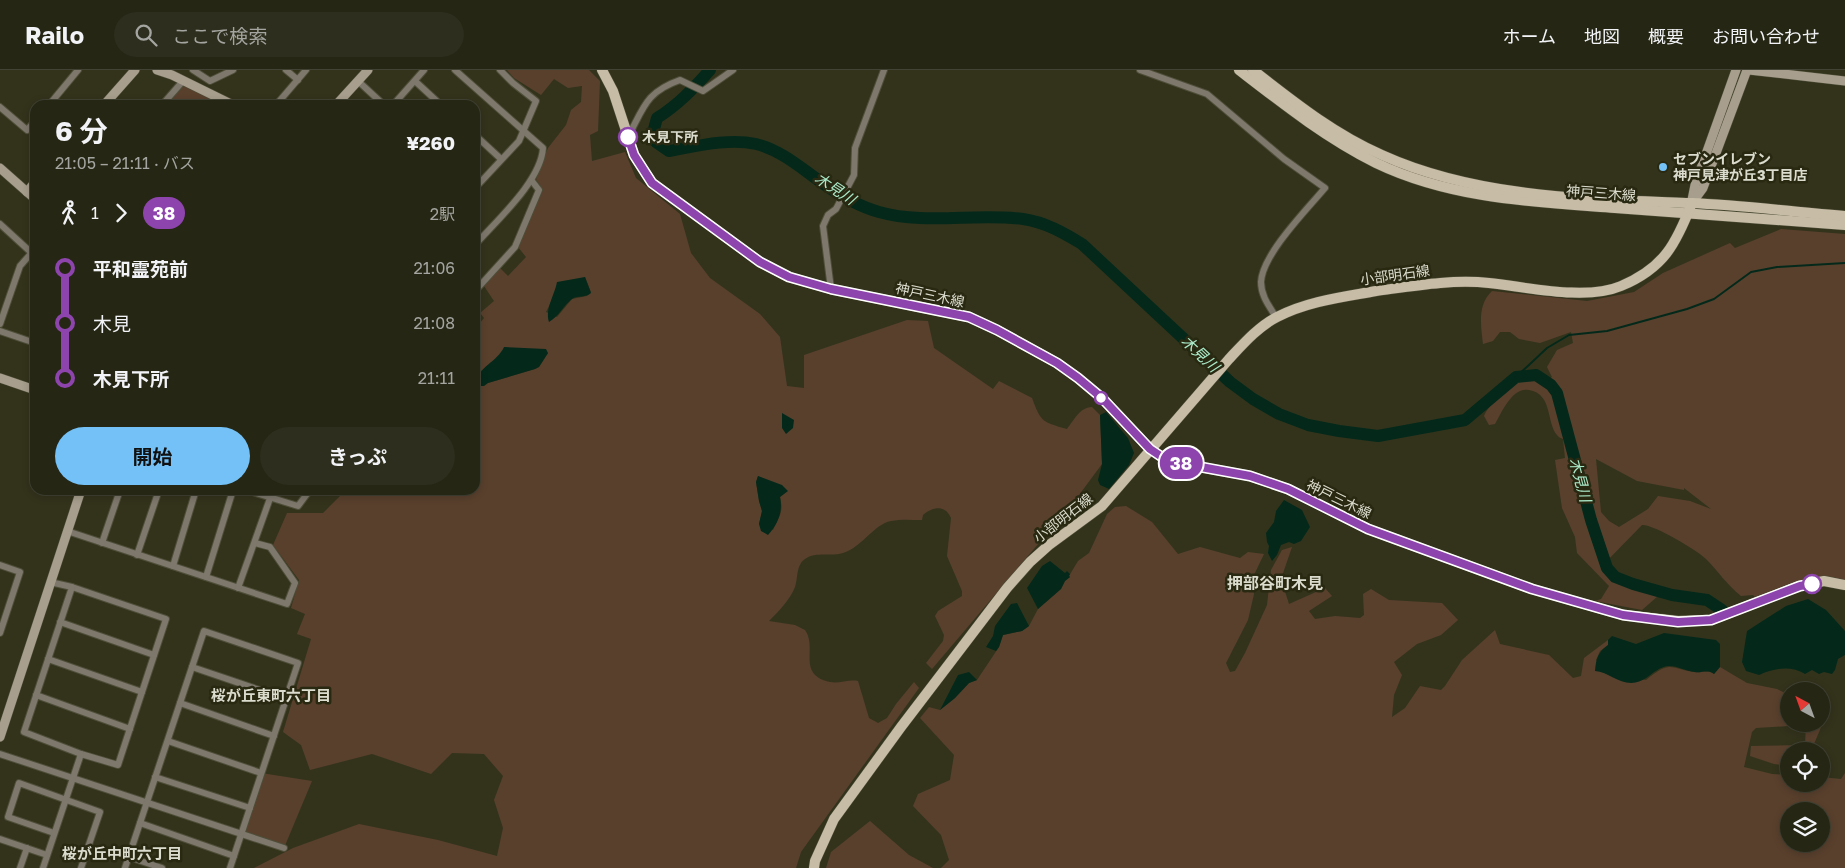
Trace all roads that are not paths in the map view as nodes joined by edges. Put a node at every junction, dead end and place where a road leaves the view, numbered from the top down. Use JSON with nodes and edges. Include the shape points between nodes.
{"nodes":[{"id":1,"x":78,"y":70,"type":"edge"},
{"id":2,"x":135,"y":70,"type":"edge"},
{"id":3,"x":156,"y":70,"type":"edge"},
{"id":4,"x":193,"y":70,"type":"edge"},
{"id":5,"x":233,"y":70,"type":"edge"},
{"id":6,"x":286,"y":70,"type":"edge"},
{"id":7,"x":306,"y":70,"type":"edge"},
{"id":8,"x":368,"y":70,"type":"edge"},
{"id":9,"x":424,"y":70,"type":"edge"},
{"id":10,"x":455,"y":70,"type":"edge"},
{"id":11,"x":500,"y":70,"type":"edge"},
{"id":12,"x":602,"y":70,"type":"edge"},
{"id":13,"x":733,"y":70,"type":"edge"},
{"id":14,"x":884,"y":70,"type":"edge"},
{"id":15,"x":1140,"y":70,"type":"edge"},
{"id":16,"x":1238,"y":70,"type":"edge"},
{"id":17,"x":1253,"y":70,"type":"edge"},
{"id":18,"x":1736,"y":70,"type":"edge"},
{"id":19,"x":1748,"y":70,"type":"edge"},
{"id":20,"x":298,"y":80,"type":"junction"},
{"id":21,"x":184,"y":81,"type":"junction"},
{"id":22,"x":358,"y":81,"type":"junction"},
{"id":23,"x":415,"y":81,"type":"junction"},
{"id":24,"x":1845,"y":81,"type":"edge"},
{"id":25,"x":53,"y":100,"type":"edge"},
{"id":26,"x":108,"y":100,"type":"edge"},
{"id":27,"x":167,"y":100,"type":"edge"},
{"id":28,"x":223,"y":100,"type":"edge"},
{"id":29,"x":280,"y":100,"type":"edge"},
{"id":30,"x":341,"y":100,"type":"edge"},
{"id":31,"x":379,"y":100,"type":"edge"},
{"id":32,"x":398,"y":100,"type":"edge"},
{"id":33,"x":436,"y":100,"type":"edge"},
{"id":34,"x":0,"y":107,"type":"edge"},
{"id":35,"x":30,"y":126,"type":"edge"},
{"id":36,"x":524,"y":132,"type":"junction"},
{"id":37,"x":628,"y":137,"type":"junction"},
{"id":38,"x":480,"y":140,"type":"edge"},
{"id":39,"x":501,"y":159,"type":"junction"},
{"id":40,"x":0,"y":168,"type":"edge"},
{"id":41,"x":532,"y":181,"type":"junction"},
{"id":42,"x":480,"y":182,"type":"edge"},
{"id":43,"x":30,"y":188,"type":"edge"},
{"id":44,"x":27,"y":192,"type":"junction"},
{"id":45,"x":30,"y":195,"type":"edge"},
{"id":46,"x":1690,"y":208,"type":"junction"},
{"id":47,"x":1845,"y":216,"type":"edge"},
{"id":48,"x":1845,"y":225,"type":"edge"},
{"id":49,"x":1,"y":228,"type":"edge"},
{"id":50,"x":480,"y":237,"type":"edge"},
{"id":51,"x":30,"y":250,"type":"edge"},
{"id":52,"x":30,"y":257,"type":"edge"},
{"id":53,"x":480,"y":286,"type":"edge"},
{"id":54,"x":831,"y":289,"type":"junction"},
{"id":55,"x":1276,"y":317,"type":"junction"},
{"id":56,"x":0,"y":324,"type":"edge"},
{"id":57,"x":0,"y":331,"type":"edge"},
{"id":58,"x":30,"y":341,"type":"edge"},
{"id":59,"x":0,"y":378,"type":"edge"},
{"id":60,"x":30,"y":388,"type":"edge"},
{"id":61,"x":1150,"y":449,"type":"junction"},
{"id":62,"x":79,"y":495,"type":"edge"},
{"id":63,"x":118,"y":495,"type":"edge"},
{"id":64,"x":157,"y":495,"type":"edge"},
{"id":65,"x":194,"y":495,"type":"edge"},
{"id":66,"x":231,"y":495,"type":"edge"},
{"id":67,"x":261,"y":495,"type":"edge"},
{"id":68,"x":271,"y":495,"type":"edge"},
{"id":69,"x":306,"y":495,"type":"edge"},
{"id":70,"x":270,"y":498,"type":"junction"},
{"id":71,"x":67,"y":532,"type":"junction"},
{"id":72,"x":102,"y":543,"type":"junction"},
{"id":73,"x":254,"y":543,"type":"junction"},
{"id":74,"x":137,"y":555,"type":"junction"},
{"id":75,"x":0,"y":565,"type":"edge"},
{"id":76,"x":172,"y":566,"type":"junction"},
{"id":77,"x":206,"y":578,"type":"junction"},
{"id":78,"x":50,"y":582,"type":"junction"},
{"id":79,"x":1845,"y":584,"type":"edge"},
{"id":80,"x":72,"y":587,"type":"junction"},
{"id":81,"x":238,"y":588,"type":"junction"},
{"id":82,"x":0,"y":604,"type":"edge"},
{"id":83,"x":9,"y":607,"type":"junction"},
{"id":84,"x":60,"y":622,"type":"junction"},
{"id":85,"x":0,"y":633,"type":"edge"},
{"id":86,"x":154,"y":655,"type":"junction"},
{"id":87,"x":48,"y":659,"type":"junction"},
{"id":88,"x":192,"y":667,"type":"junction"},
{"id":89,"x":142,"y":692,"type":"junction"},
{"id":90,"x":36,"y":696,"type":"junction"},
{"id":91,"x":286,"y":698,"type":"junction"},
{"id":92,"x":180,"y":703,"type":"junction"},
{"id":93,"x":3,"y":718,"type":"edge"},
{"id":94,"x":130,"y":729,"type":"junction"},
{"id":95,"x":274,"y":736,"type":"junction"},
{"id":96,"x":0,"y":737,"type":"edge"},
{"id":97,"x":168,"y":741,"type":"junction"},
{"id":98,"x":0,"y":754,"type":"edge"},
{"id":99,"x":81,"y":754,"type":"junction"},
{"id":100,"x":261,"y":773,"type":"junction"},
{"id":101,"x":73,"y":777,"type":"junction"},
{"id":102,"x":155,"y":777,"type":"junction"},
{"id":103,"x":66,"y":799,"type":"junction"},
{"id":104,"x":147,"y":802,"type":"junction"},
{"id":105,"x":250,"y":808,"type":"junction"},
{"id":106,"x":140,"y":824,"type":"junction"},
{"id":107,"x":54,"y":833,"type":"junction"},
{"id":108,"x":241,"y":833,"type":"junction"},
{"id":109,"x":0,"y":839,"type":"edge"},
{"id":110,"x":26,"y":848,"type":"junction"},
{"id":111,"x":284,"y":848,"type":"dead end"},
{"id":112,"x":47,"y":855,"type":"junction"},
{"id":113,"x":234,"y":856,"type":"junction"},
{"id":114,"x":129,"y":857,"type":"junction"},
{"id":115,"x":20,"y":868,"type":"edge"},
{"id":116,"x":43,"y":868,"type":"edge"},
{"id":117,"x":81,"y":868,"type":"edge"},
{"id":118,"x":126,"y":868,"type":"edge"},
{"id":119,"x":162,"y":868,"type":"edge"},
{"id":120,"x":230,"y":868,"type":"edge"},
{"id":121,"x":814,"y":868,"type":"edge"}],
"edges":[{"from":1,"to":25,"type":"street"},
{"from":2,"to":26,"type":"street"},
{"from":3,"to":21,"type":"street"},
{"from":4,"to":5,"type":"street","via":[[210,81]]},
{"from":6,"to":20,"type":"street"},
{"from":7,"to":20,"type":"street"},
{"from":8,"to":22,"type":"street"},
{"from":9,"to":23,"type":"street"},
{"from":10,"to":36,"type":"street"},
{"from":11,"to":36,"type":"street","via":[[536,101]]},
{"from":12,"to":37,"type":"main road","name":"神戸三木線","via":[[614,91]]},
{"from":13,"to":37,"type":"street","via":[[703,91],[680,80],[656,92]]},
{"from":14,"to":54,"type":"street","via":[[855,148],[854,175],[824,226]]},
{"from":15,"to":55,"type":"street","via":[[1207,94],[1284,160],[1325,188],[1264,266],[1263,295]]},
{"from":16,"to":46,"type":"main road","name":"神戸三木線","via":[[1342,145],[1377,163],[1432,184],[1513,200]]},
{"from":17,"to":46,"type":"main road","name":"神戸三木線","via":[[1312,116],[1347,138],[1396,161],[1445,178],[1536,194]]},
{"from":18,"to":46,"type":"street","via":[[1695,185]]},
{"from":19,"to":24,"type":"street"},
{"from":19,"to":46,"type":"street","via":[[1704,188]]},
{"from":20,"to":29,"type":"street"},
{"from":21,"to":27,"type":"street"},
{"from":21,"to":28,"type":"street"},
{"from":22,"to":30,"type":"street"},
{"from":22,"to":31,"type":"street"},
{"from":23,"to":32,"type":"street"},
{"from":23,"to":33,"type":"street"},
{"from":34,"to":35,"type":"street","via":[[27,130]]},
{"from":36,"to":39,"type":"street"},
{"from":36,"to":41,"type":"street","via":[[543,148]]},
{"from":37,"to":54,"type":"main road","name":"神戸三木線","via":[[634,155],[652,183],[760,262],[789,277]]},
{"from":38,"to":39,"type":"street"},
{"from":39,"to":42,"type":"street"},
{"from":40,"to":44,"type":"street"},
{"from":41,"to":50,"type":"street"},
{"from":41,"to":53,"type":"street","via":[[539,190],[515,247]]},
{"from":43,"to":44,"type":"street"},
{"from":44,"to":45,"type":"street"},
{"from":46,"to":47,"type":"main road","name":"神戸三木線"},
{"from":46,"to":48,"type":"main road","name":"神戸三木線"},
{"from":46,"to":55,"type":"main road","name":"小部明石線","via":[[1665,257],[1646,274],[1619,287],[1589,293],[1446,282],[1332,298]]},
{"from":49,"to":51,"type":"street"},
{"from":52,"to":56,"type":"street","via":[[20,266]]},
{"from":54,"to":61,"type":"main road","name":"神戸三木線","via":[[969,317],[997,330],[1078,378],[1102,398]]},
{"from":55,"to":61,"type":"main road","name":"小部明石線","via":[[1229,359]]},
{"from":57,"to":58,"type":"street"},
{"from":59,"to":60,"type":"street"},
{"from":61,"to":79,"type":"main road","name":"神戸三木線","via":[[1168,461],[1250,476],[1288,489],[1368,529],[1532,589],[1623,615],[1678,622],[1711,620],[1800,586],[1824,582]]},
{"from":61,"to":121,"type":"main road","name":"小部明石線","via":[[1102,506],[1049,545],[1007,588],[834,819]]},
{"from":62,"to":71,"type":"street"},
{"from":63,"to":72,"type":"street"},
{"from":64,"to":74,"type":"street"},
{"from":65,"to":76,"type":"street"},
{"from":66,"to":77,"type":"street"},
{"from":67,"to":70,"type":"street"},
{"from":68,"to":70,"type":"street"},
{"from":69,"to":70,"type":"street","via":[[298,506]]},
{"from":70,"to":73,"type":"street"},
{"from":71,"to":72,"type":"street"},
{"from":71,"to":78,"type":"street"},
{"from":72,"to":74,"type":"street"},
{"from":73,"to":81,"type":"street"},
{"from":73,"to":81,"type":"street","via":[[270,547],[295,583],[287,604]]},
{"from":74,"to":76,"type":"street"},
{"from":75,"to":83,"type":"street","via":[[20,572]]},
{"from":76,"to":77,"type":"street"},
{"from":77,"to":81,"type":"street"},
{"from":78,"to":80,"type":"street"},
{"from":78,"to":93,"type":"street"},
{"from":80,"to":84,"type":"street"},
{"from":80,"to":86,"type":"street","via":[[166,619]]},
{"from":82,"to":83,"type":"street"},
{"from":83,"to":85,"type":"street"},
{"from":84,"to":86,"type":"street"},
{"from":84,"to":87,"type":"street"},
{"from":86,"to":89,"type":"street"},
{"from":87,"to":89,"type":"street"},
{"from":87,"to":90,"type":"street"},
{"from":88,"to":91,"type":"street"},
{"from":88,"to":91,"type":"street","via":[[204,631],[298,663]]},
{"from":88,"to":92,"type":"street"},
{"from":89,"to":94,"type":"street"},
{"from":90,"to":94,"type":"street"},
{"from":90,"to":99,"type":"street","via":[[24,732]]},
{"from":91,"to":95,"type":"street"},
{"from":92,"to":95,"type":"street"},
{"from":92,"to":97,"type":"street"},
{"from":93,"to":96,"type":"street"},
{"from":94,"to":99,"type":"street","via":[[118,765]]},
{"from":95,"to":100,"type":"street"},
{"from":97,"to":100,"type":"street"},
{"from":97,"to":102,"type":"street"},
{"from":98,"to":101,"type":"street"},
{"from":99,"to":101,"type":"street"},
{"from":100,"to":105,"type":"street"},
{"from":101,"to":103,"type":"street"},
{"from":101,"to":104,"type":"street"},
{"from":102,"to":104,"type":"street"},
{"from":102,"to":105,"type":"street"},
{"from":103,"to":107,"type":"street"},
{"from":103,"to":107,"type":"street","via":[[19,783],[8,817]]},
{"from":103,"to":117,"type":"street","via":[[100,812]]},
{"from":104,"to":106,"type":"street"},
{"from":104,"to":108,"type":"street"},
{"from":105,"to":108,"type":"street"},
{"from":106,"to":113,"type":"street"},
{"from":106,"to":114,"type":"street"},
{"from":107,"to":112,"type":"street"},
{"from":108,"to":111,"type":"street"},
{"from":108,"to":113,"type":"street"},
{"from":109,"to":110,"type":"street"},
{"from":110,"to":112,"type":"street"},
{"from":110,"to":115,"type":"street"},
{"from":112,"to":116,"type":"street"},
{"from":113,"to":120,"type":"street"},
{"from":114,"to":118,"type":"street"},
{"from":114,"to":119,"type":"street"}]}
